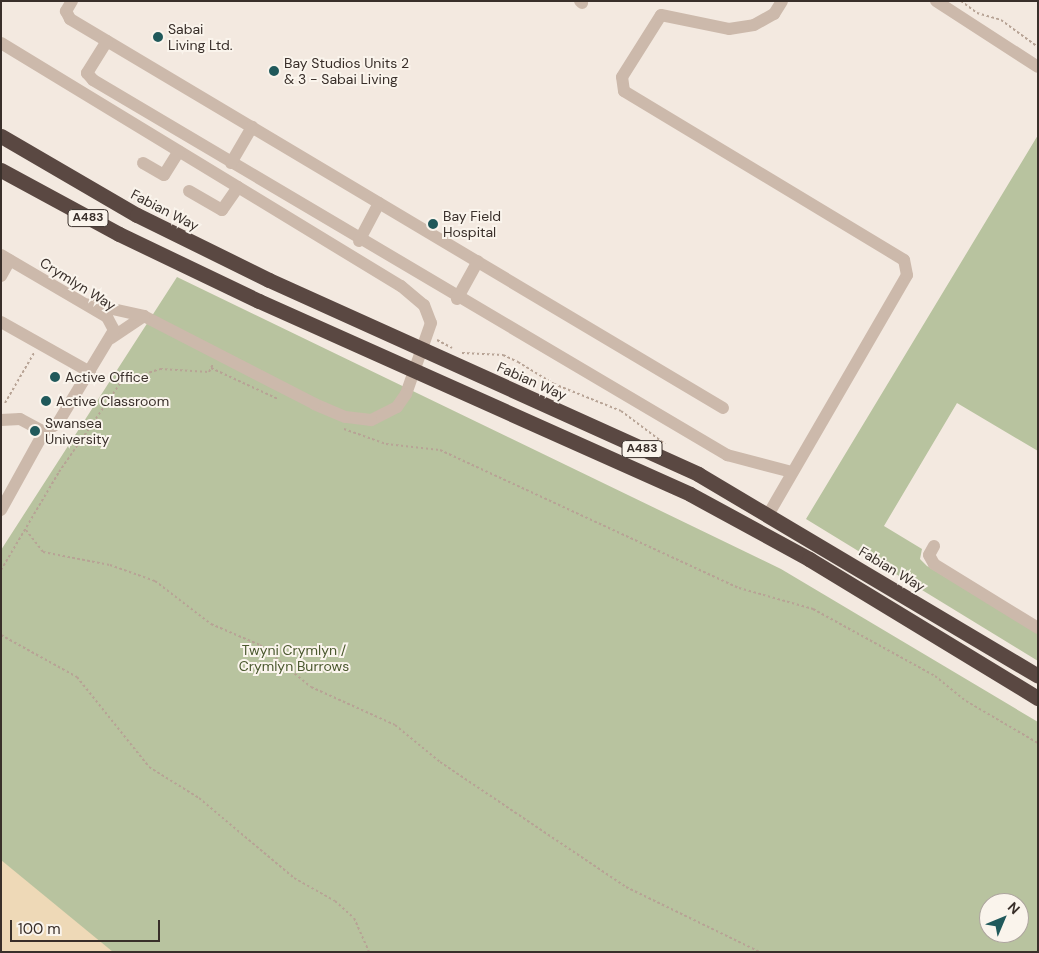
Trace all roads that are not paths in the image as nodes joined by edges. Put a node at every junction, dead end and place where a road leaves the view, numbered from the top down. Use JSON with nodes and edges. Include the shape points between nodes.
{"nodes":[{"id":1,"x":72,"y":1,"type":"edge"},
{"id":2,"x":782,"y":1,"type":"edge"},
{"id":3,"x":936,"y":1,"type":"edge"},
{"id":4,"x":107,"y":41,"type":"junction"},
{"id":5,"x":1,"y":43,"type":"edge"},
{"id":6,"x":1038,"y":67,"type":"edge"},
{"id":7,"x":252,"y":127,"type":"junction"},
{"id":8,"x":1,"y":136,"type":"edge"},
{"id":9,"x":179,"y":151,"type":"junction"},
{"id":10,"x":143,"y":163,"type":"dead end"},
{"id":11,"x":231,"y":163,"type":"junction"},
{"id":12,"x":1,"y":170,"type":"edge"},
{"id":13,"x":238,"y":187,"type":"junction"},
{"id":14,"x":188,"y":191,"type":"dead end"},
{"id":15,"x":379,"y":203,"type":"junction"},
{"id":16,"x":359,"y":241,"type":"junction"},
{"id":17,"x":6,"y":258,"type":"edge"},
{"id":18,"x":478,"y":261,"type":"junction"},
{"id":19,"x":1,"y":276,"type":"edge"},
{"id":20,"x":457,"y":299,"type":"junction"},
{"id":21,"x":82,"y":303,"type":"junction"},
{"id":22,"x":144,"y":316,"type":"junction"},
{"id":23,"x":1,"y":322,"type":"edge"},
{"id":24,"x":111,"y":338,"type":"junction"},
{"id":25,"x":425,"y":342,"type":"junction"},
{"id":26,"x":413,"y":371,"type":"junction"},
{"id":27,"x":90,"y":372,"type":"junction"},
{"id":28,"x":723,"y":408,"type":"dead end"},
{"id":29,"x":1,"y":420,"type":"edge"},
{"id":30,"x":42,"y":435,"type":"junction"},
{"id":31,"x":792,"y":472,"type":"junction"},
{"id":32,"x":1,"y":510,"type":"edge"},
{"id":33,"x":768,"y":514,"type":"junction"},
{"id":34,"x":934,"y":546,"type":"dead end"},
{"id":35,"x":1038,"y":628,"type":"edge"},
{"id":36,"x":1038,"y":676,"type":"edge"},
{"id":37,"x":1038,"y":698,"type":"edge"}],
"edges":[{"from":1,"to":4,"type":"street","via":[[66,11],[70,19]]},
{"from":2,"to":31,"type":"street","via":[[774,14],[754,25],[729,29],[661,15],[622,77],[624,91],[904,260],[907,275]]},
{"from":3,"to":6,"type":"street"},
{"from":4,"to":7,"type":"street"},
{"from":4,"to":11,"type":"street","via":[[88,76]]},
{"from":5,"to":9,"type":"street"},
{"from":7,"to":11,"type":"street"},
{"from":7,"to":15,"type":"street"},
{"from":8,"to":25,"type":"highway","name":"Fabian Way","number":"A483","via":[[137,215]]},
{"from":9,"to":10,"type":"street","via":[[164,174]]},
{"from":9,"to":13,"type":"street"},
{"from":11,"to":16,"type":"street"},
{"from":12,"to":26,"type":"highway","number":"A483","via":[[177,263]]},
{"from":13,"to":14,"type":"street","via":[[222,210]]},
{"from":13,"to":25,"type":"street","via":[[413,294],[431,315]]},
{"from":15,"to":16,"type":"street"},
{"from":15,"to":18,"type":"street"},
{"from":16,"to":20,"type":"street"},
{"from":17,"to":19,"type":"street"},
{"from":17,"to":21,"type":"street","name":"Crymlyn Way"},
{"from":18,"to":20,"type":"street"},
{"from":18,"to":28,"type":"street"},
{"from":20,"to":31,"type":"street","via":[[727,455]]},
{"from":21,"to":22,"type":"street"},
{"from":21,"to":24,"type":"street","name":"Crymlyn Way","via":[[107,317],[114,330]]},
{"from":22,"to":24,"type":"street"},
{"from":22,"to":26,"type":"street","via":[[315,404],[359,421],[384,416],[397,407]]},
{"from":23,"to":27,"type":"street"},
{"from":24,"to":27,"type":"street"},
{"from":25,"to":26,"type":"street"},
{"from":25,"to":33,"type":"highway","name":"Fabian Way","number":"A483","via":[[698,474]]},
{"from":26,"to":37,"type":"highway","number":"A483","via":[[690,494],[808,559]]},
{"from":27,"to":30,"type":"street","via":[[58,423]]},
{"from":29,"to":30,"type":"street","via":[[20,419]]},
{"from":30,"to":32,"type":"street"},
{"from":31,"to":33,"type":"street"},
{"from":33,"to":36,"type":"highway","name":"Fabian Way","number":"A483"},
{"from":34,"to":35,"type":"street","via":[[929,555],[934,564]]}]}
